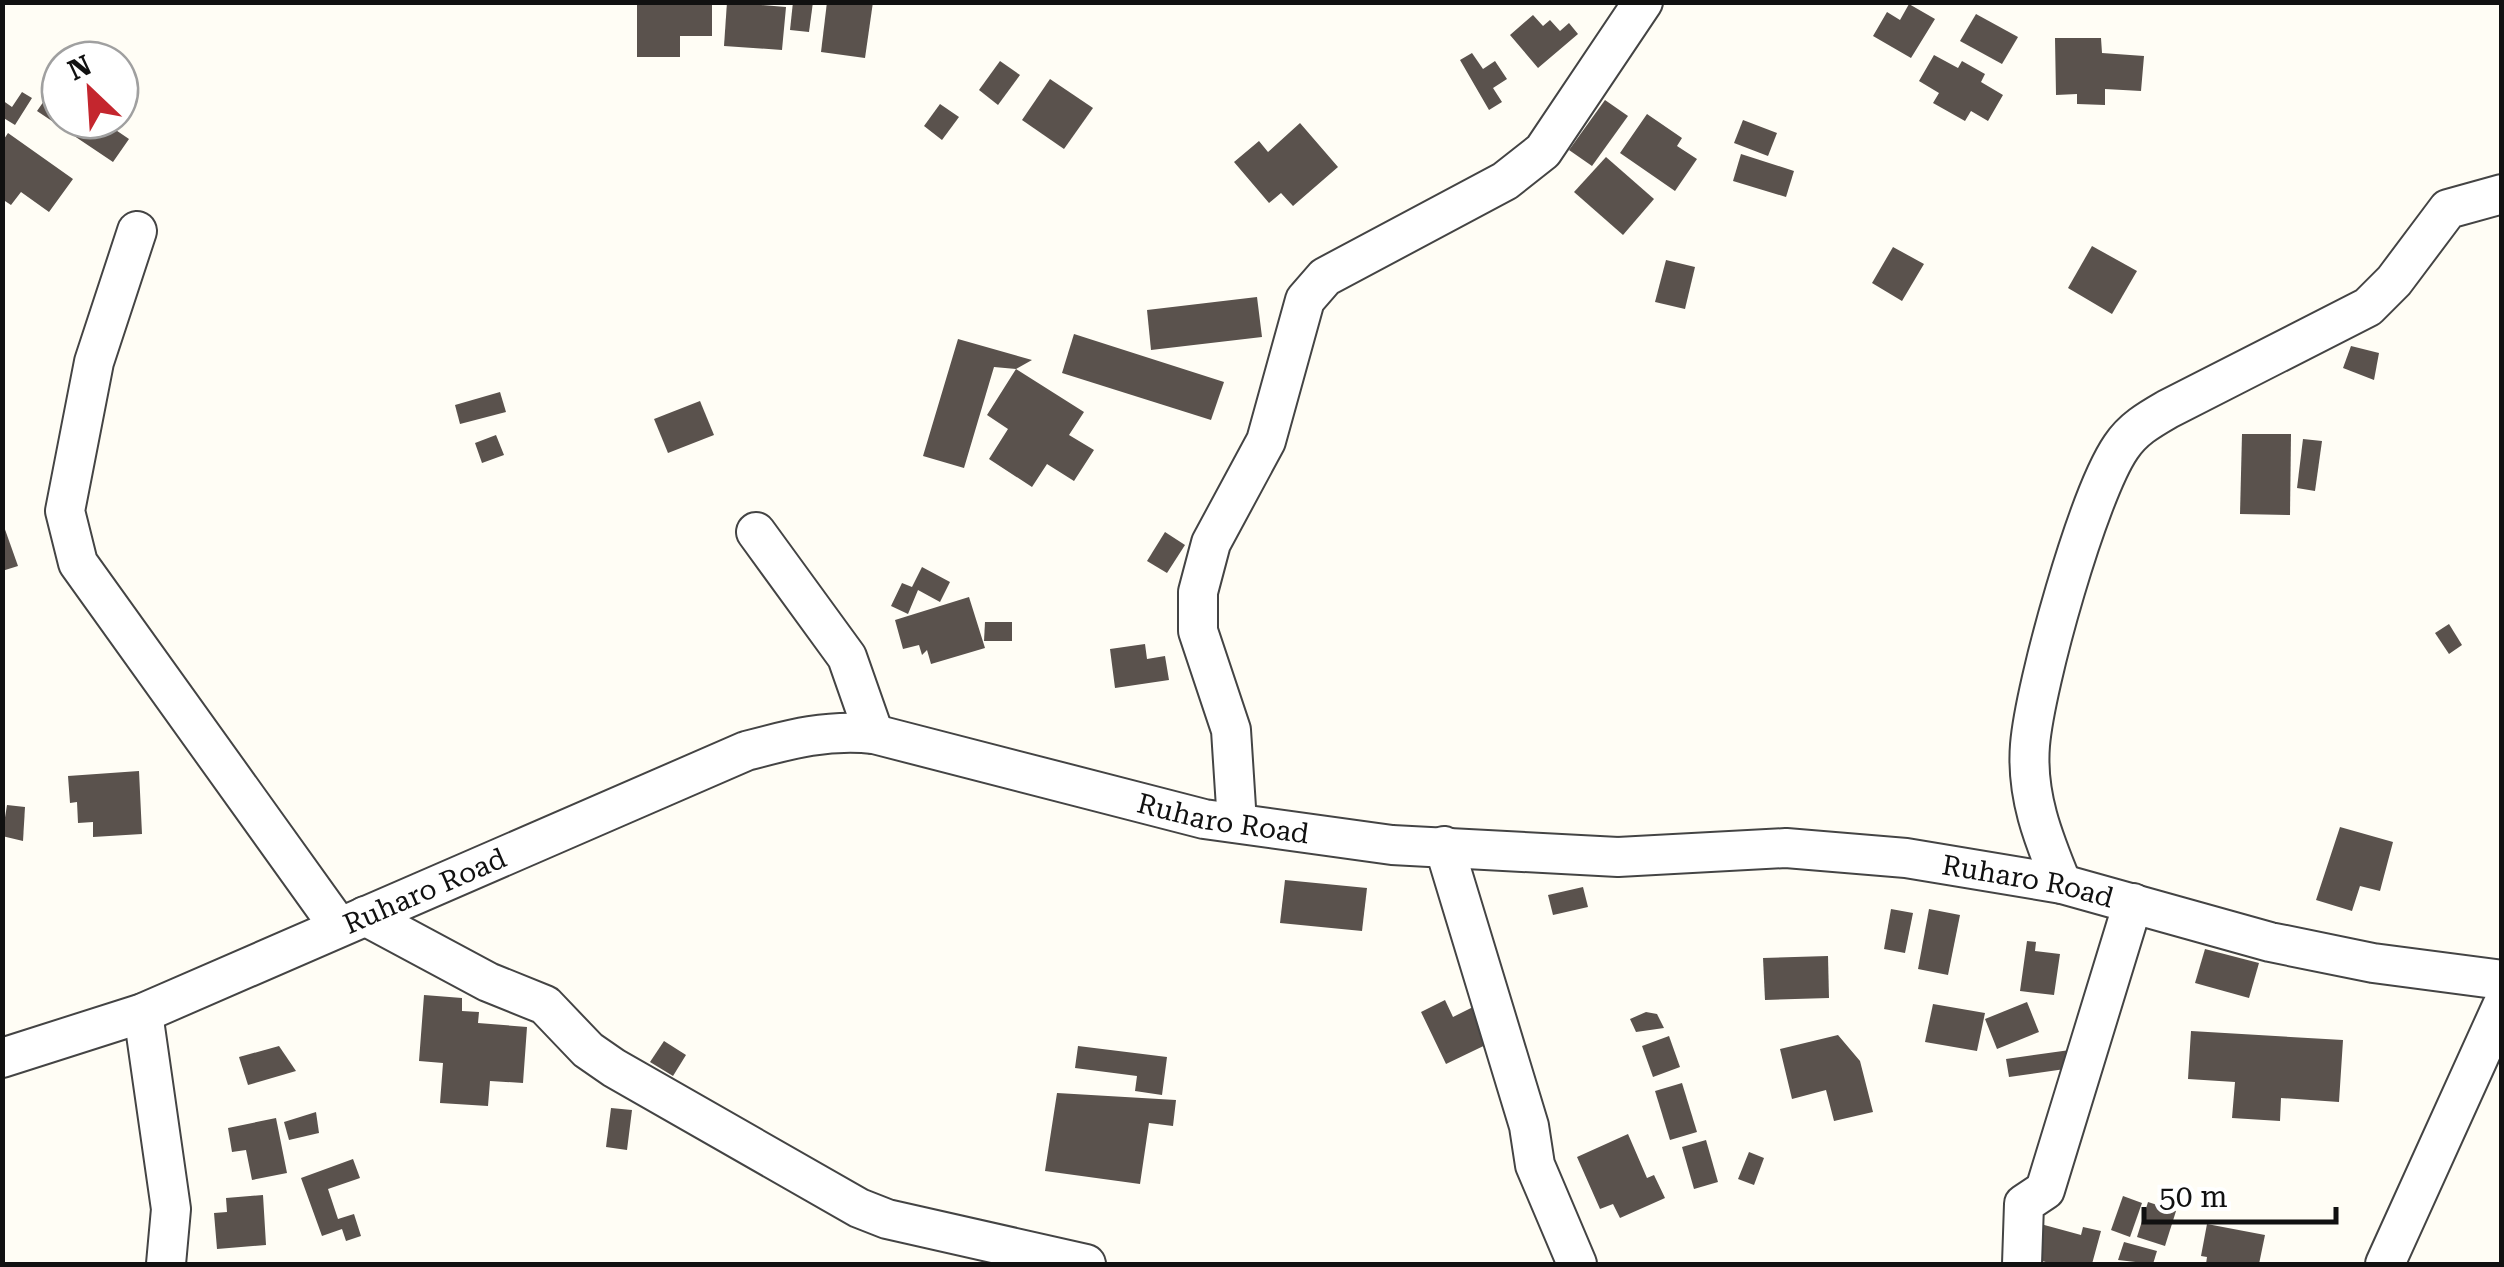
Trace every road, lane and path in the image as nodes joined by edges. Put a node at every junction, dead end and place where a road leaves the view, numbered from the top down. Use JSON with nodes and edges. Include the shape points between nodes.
{"nodes":[{"id":1,"x":1642,"y":2,"type":"edge"},
{"id":2,"x":2502,"y":194,"type":"edge"},
{"id":3,"x":136,"y":230,"type":"dead end"},
{"id":4,"x":756,"y":532,"type":"dead end"},
{"id":5,"x":874,"y":734,"type":"junction"},
{"id":6,"x":1236,"y":823,"type":"junction"},
{"id":7,"x":1444,"y":846,"type":"junction"},
{"id":8,"x":2062,"y":884,"type":"junction"},
{"id":9,"x":2133,"y":903,"type":"junction"},
{"id":10,"x":352,"y":922,"type":"junction"},
{"id":11,"x":2502,"y":980,"type":"edge"},
{"id":12,"x":2502,"y":1006,"type":"edge"},
{"id":13,"x":143,"y":1013,"type":"junction"},
{"id":14,"x":2,"y":1058,"type":"edge"},
{"id":15,"x":166,"y":1264,"type":"edge"},
{"id":16,"x":1086,"y":1264,"type":"edge"},
{"id":17,"x":1577,"y":1264,"type":"edge"},
{"id":18,"x":2022,"y":1264,"type":"edge"},
{"id":19,"x":2385,"y":1264,"type":"edge"}],
"edges":[{"from":1,"to":6,"type":"street","via":[[1544,151],[1505,181],[1325,276],[1304,300],[1266,441],[1211,543],[1198,592],[1198,631],[1231,730]]},
{"from":2,"to":8,"type":"street","via":[[2448,209],[2368,307],[2139,426],[2121,447],[2102,482],[2078,559],[2030,745],[2040,832]]},
{"from":3,"to":10,"type":"street","via":[[94,362],[65,511],[70,538],[78,563]]},
{"from":4,"to":5,"type":"street","via":[[847,657]]},
{"from":5,"to":6,"type":"street","name":"Ruharo Road"},
{"from":5,"to":10,"type":"street","name":"Ruharo Road","via":[[810,734],[746,752]]},
{"from":6,"to":7,"type":"street","name":"Ruharo Road"},
{"from":7,"to":8,"type":"street","name":"Ruharo Road","via":[[1618,857],[1821,850]]},
{"from":7,"to":17,"type":"street","via":[[1529,1126],[1534,1165]]},
{"from":8,"to":9,"type":"street","name":"Ruharo Road"},
{"from":9,"to":11,"type":"street","name":"Ruharo Road","via":[[2304,949]]},
{"from":9,"to":18,"type":"street","via":[[2045,1190],[2024,1204]]},
{"from":10,"to":13,"type":"street","name":"Ruharo Road"},
{"from":10,"to":16,"type":"street","via":[[545,1005],[614,1068],[859,1208]]},
{"from":12,"to":19,"type":"street"},
{"from":13,"to":14,"type":"street","name":"Ruharo Road"},
{"from":13,"to":15,"type":"street","via":[[171,1208]]}]}
